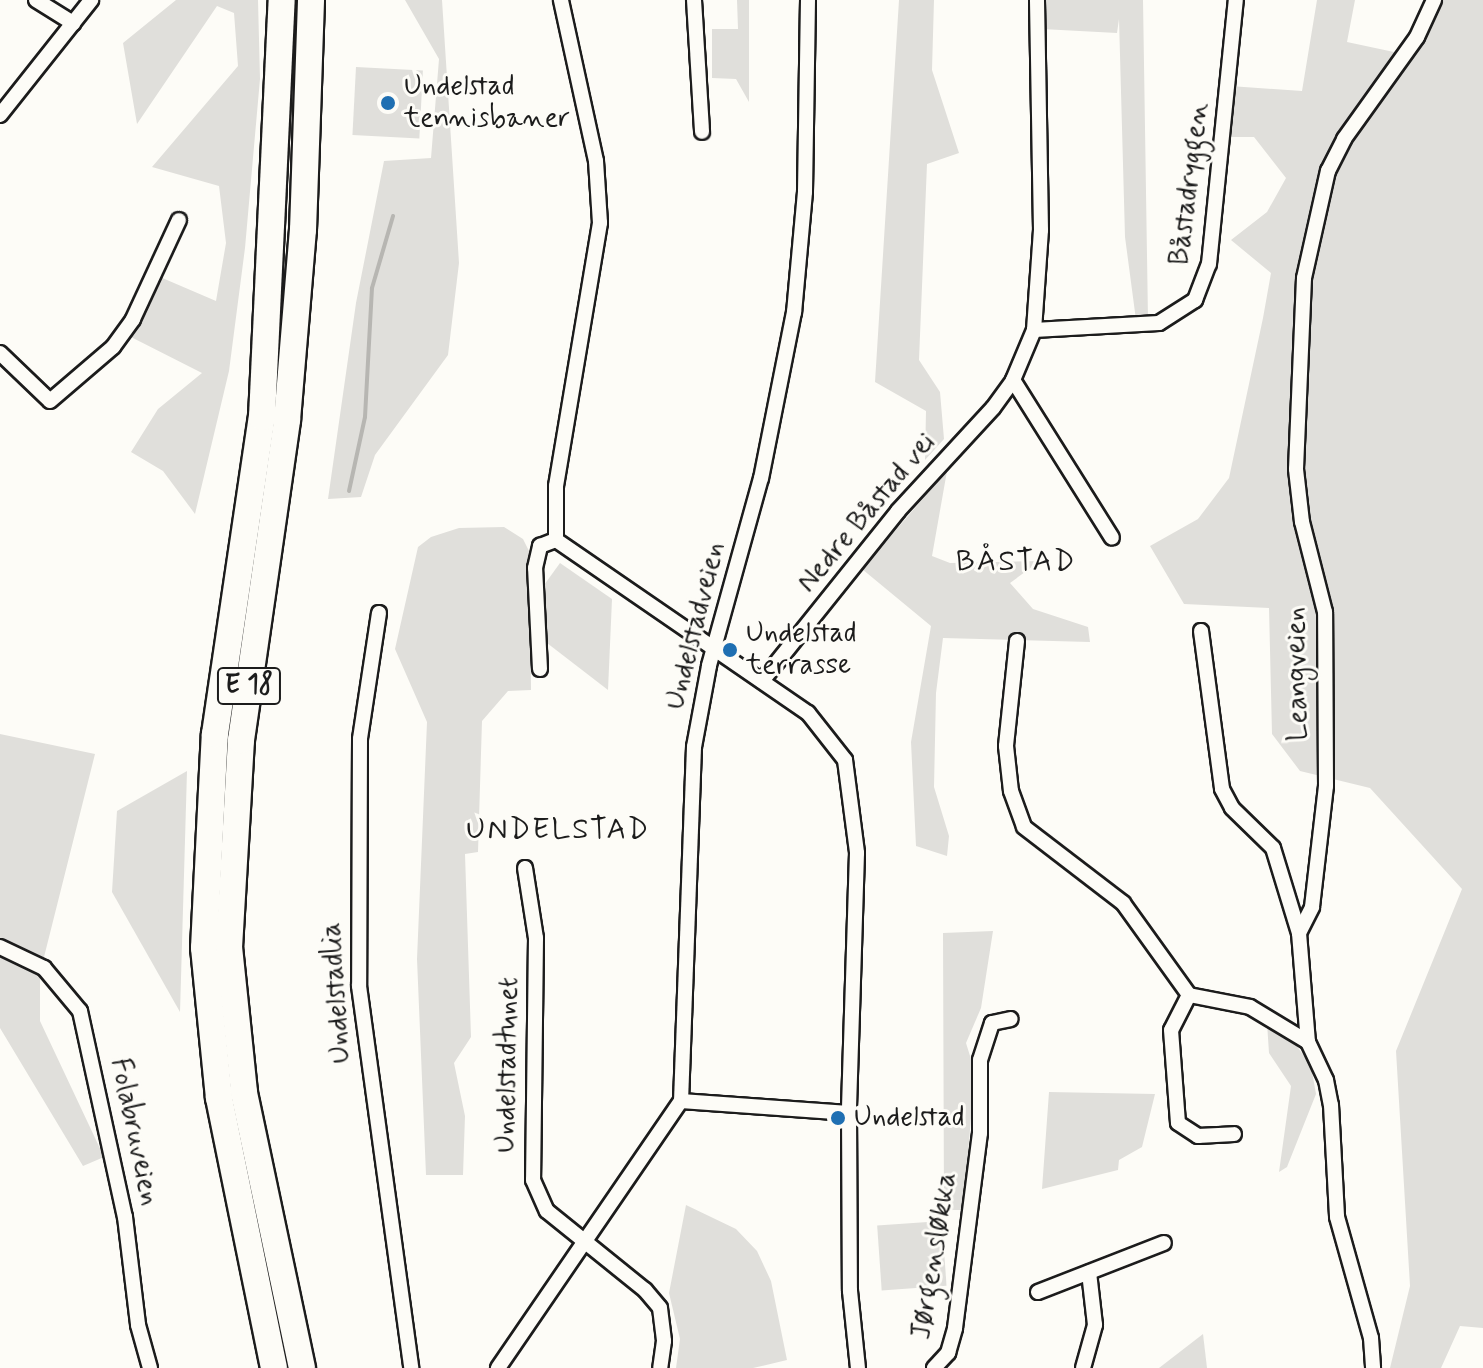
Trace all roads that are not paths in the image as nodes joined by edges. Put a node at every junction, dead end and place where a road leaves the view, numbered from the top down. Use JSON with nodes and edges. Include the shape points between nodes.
{"nodes":[{"id":1,"x":36,"y":0,"type":"edge"},
{"id":2,"x":91,"y":0,"type":"edge"},
{"id":3,"x":282,"y":0,"type":"edge"},
{"id":4,"x":311,"y":0,"type":"edge"},
{"id":5,"x":561,"y":0,"type":"edge"},
{"id":6,"x":694,"y":0,"type":"edge"},
{"id":7,"x":808,"y":0,"type":"edge"},
{"id":8,"x":1037,"y":0,"type":"edge"},
{"id":9,"x":1236,"y":0,"type":"edge"},
{"id":10,"x":1432,"y":0,"type":"edge"},
{"id":11,"x":73,"y":23,"type":"junction"},
{"id":12,"x":0,"y":115,"type":"edge"},
{"id":13,"x":702,"y":132,"type":"dead end"},
{"id":14,"x":179,"y":220,"type":"dead end"},
{"id":15,"x":1034,"y":330,"type":"junction"},
{"id":16,"x":0,"y":353,"type":"edge"},
{"id":17,"x":1013,"y":380,"type":"junction"},
{"id":18,"x":1112,"y":538,"type":"dead end"},
{"id":19,"x":556,"y":540,"type":"junction"},
{"id":20,"x":379,"y":613,"type":"dead end"},
{"id":21,"x":1201,"y":631,"type":"dead end"},
{"id":22,"x":1017,"y":641,"type":"dead end"},
{"id":23,"x":714,"y":649,"type":"junction"},
{"id":24,"x":540,"y":669,"type":"dead end"},
{"id":25,"x":762,"y":681,"type":"junction"},
{"id":26,"x":525,"y":868,"type":"dead end"},
{"id":27,"x":1299,"y":933,"type":"junction"},
{"id":28,"x":0,"y":947,"type":"edge"},
{"id":29,"x":1189,"y":995,"type":"junction"},
{"id":30,"x":1011,"y":1019,"type":"dead end"},
{"id":31,"x":1308,"y":1042,"type":"junction"},
{"id":32,"x":681,"y":1101,"type":"junction"},
{"id":33,"x":849,"y":1113,"type":"junction"},
{"id":34,"x":1234,"y":1134,"type":"dead end"},
{"id":35,"x":583,"y":1243,"type":"junction"},
{"id":36,"x":1164,"y":1243,"type":"dead end"},
{"id":37,"x":1089,"y":1272,"type":"junction"},
{"id":38,"x":1038,"y":1292,"type":"dead end"},
{"id":39,"x":150,"y":1368,"type":"edge"},
{"id":40,"x":274,"y":1368,"type":"edge"},
{"id":41,"x":302,"y":1368,"type":"edge"},
{"id":42,"x":411,"y":1368,"type":"edge"},
{"id":43,"x":498,"y":1368,"type":"edge"},
{"id":44,"x":660,"y":1368,"type":"edge"},
{"id":45,"x":858,"y":1368,"type":"edge"},
{"id":46,"x":934,"y":1368,"type":"edge"},
{"id":47,"x":1083,"y":1368,"type":"edge"},
{"id":48,"x":1373,"y":1368,"type":"edge"}],
"edges":[{"from":1,"to":11,"type":"street"},
{"from":2,"to":11,"type":"street"},
{"from":3,"to":40,"type":"highway","number":"E 18","via":[[262,417],[215,734],[204,889],[215,1070]]},
{"from":4,"to":41,"type":"highway","number":"E 18","via":[[303,230],[291,373],[238,767],[229,948],[244,1092]]},
{"from":5,"to":19,"type":"street","via":[[596,161],[600,223],[556,486]]},
{"from":6,"to":13,"type":"street"},
{"from":7,"to":23,"type":"street","name":"Undelstadveien","via":[[805,180],[794,312],[761,478]]},
{"from":8,"to":15,"type":"street","name":"Nedre Båstad vei","via":[[1041,230]]},
{"from":9,"to":15,"type":"street","name":"Båstadryggen","via":[[1209,264],[1195,300],[1159,323]]},
{"from":10,"to":27,"type":"street","name":"Leangveien","via":[[1417,37],[1344,139],[1328,171],[1304,278],[1296,469],[1302,522],[1325,612],[1326,786],[1312,907]]},
{"from":11,"to":12,"type":"street"},
{"from":14,"to":16,"type":"street","via":[[133,319],[113,347],[50,401]]},
{"from":15,"to":17,"type":"street","name":"Nedre Båstad vei"},
{"from":17,"to":18,"type":"street"},
{"from":17,"to":25,"type":"street","name":"Nedre Båstad vei","via":[[898,511]]},
{"from":19,"to":23,"type":"street"},
{"from":19,"to":24,"type":"street","via":[[540,546],[535,568]]},
{"from":20,"to":42,"type":"street","name":"Undelstadlia","via":[[360,739],[359,986]]},
{"from":21,"to":27,"type":"street","via":[[1222,789],[1232,808],[1273,848]]},
{"from":22,"to":29,"type":"street","via":[[1006,713],[1016,811],[1036,840],[1123,903]]},
{"from":23,"to":25,"type":"street"},
{"from":23,"to":32,"type":"street","name":"Undelstadveien","via":[[694,747]]},
{"from":25,"to":33,"type":"street","via":[[808,713],[830,738],[845,760],[853,791],[857,853]]},
{"from":26,"to":35,"type":"street","name":"Undelstadtunet","via":[[536,938],[533,1180],[547,1211]]},
{"from":27,"to":31,"type":"street","name":"Leangveien"},
{"from":28,"to":39,"type":"street","name":"Folabruveien","via":[[44,968],[80,1011],[125,1217],[138,1325]]},
{"from":29,"to":31,"type":"street","via":[[1250,1007]]},
{"from":29,"to":34,"type":"street","via":[[1171,1030],[1178,1123],[1198,1136]]},
{"from":30,"to":46,"type":"street","name":"Jørgensløkka","via":[[992,1023],[980,1060],[980,1133],[955,1328],[948,1353]]},
{"from":31,"to":48,"type":"street","name":"Leangveien","via":[[1326,1080],[1337,1217],[1371,1338]]},
{"from":32,"to":33,"type":"street"},
{"from":32,"to":35,"type":"street"},
{"from":33,"to":45,"type":"street","via":[[851,1303]]},
{"from":35,"to":43,"type":"street"},
{"from":35,"to":44,"type":"street","via":[[630,1276],[660,1308]]},
{"from":36,"to":37,"type":"street"},
{"from":37,"to":38,"type":"street"},
{"from":37,"to":47,"type":"street","via":[[1095,1325]]}]}
